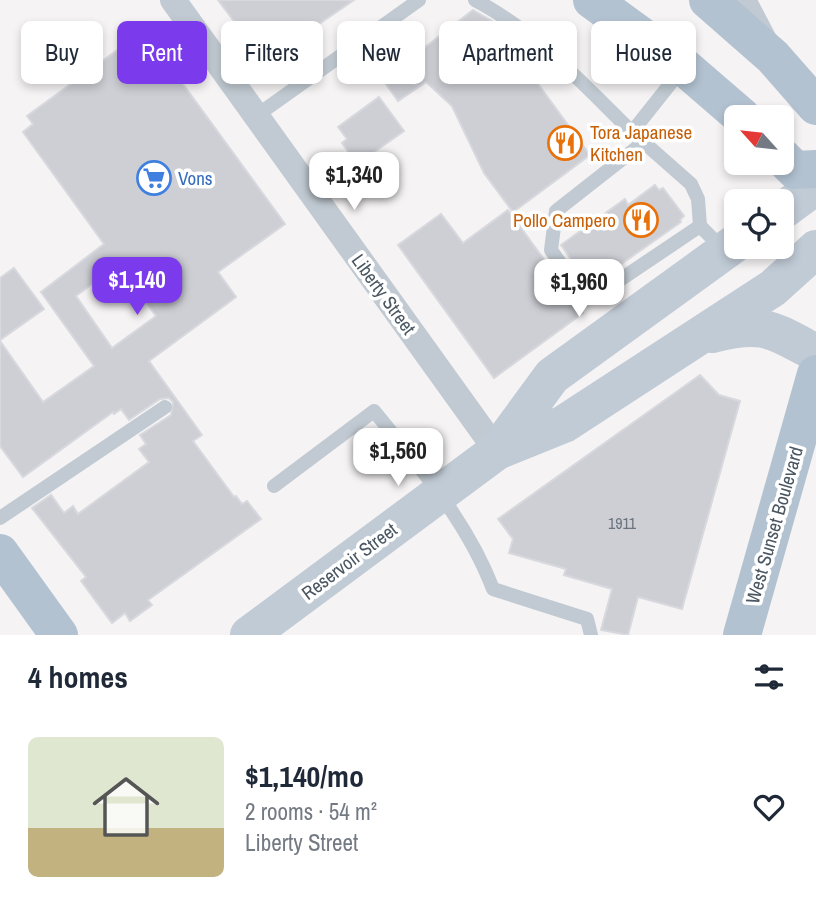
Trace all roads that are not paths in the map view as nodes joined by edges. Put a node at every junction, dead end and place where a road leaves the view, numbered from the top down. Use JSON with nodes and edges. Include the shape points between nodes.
{"nodes":[{"id":1,"x":173,"y":0,"type":"edge"},
{"id":2,"x":419,"y":0,"type":"edge"},
{"id":3,"x":475,"y":0,"type":"edge"},
{"id":4,"x":592,"y":0,"type":"edge"},
{"id":5,"x":735,"y":0,"type":"edge"},
{"id":6,"x":621,"y":21,"type":"edge"},
{"id":7,"x":696,"y":77,"type":"edge"},
{"id":8,"x":673,"y":84,"type":"edge"},
{"id":9,"x":728,"y":105,"type":"edge"},
{"id":10,"x":816,"y":106,"type":"edge"},
{"id":11,"x":256,"y":116,"type":"junction"},
{"id":12,"x":638,"y":137,"type":"junction"},
{"id":13,"x":794,"y":169,"type":"edge"},
{"id":14,"x":816,"y":169,"type":"edge"},
{"id":15,"x":816,"y":186,"type":"edge"},
{"id":16,"x":794,"y":202,"type":"edge"},
{"id":17,"x":720,"y":239,"type":"edge"},
{"id":18,"x":816,"y":249,"type":"edge"},
{"id":19,"x":700,"y":338,"type":"junction"},
{"id":20,"x":816,"y":353,"type":"edge"},
{"id":21,"x":816,"y":374,"type":"edge"},
{"id":22,"x":165,"y":407,"type":"dead end"},
{"id":23,"x":497,"y":451,"type":"junction"},
{"id":24,"x":274,"y":486,"type":"dead end"},
{"id":25,"x":440,"y":494,"type":"junction"},
{"id":26,"x":0,"y":518,"type":"edge"},
{"id":27,"x":0,"y":553,"type":"edge"},
{"id":28,"x":60,"y":635,"type":"edge"},
{"id":29,"x":249,"y":635,"type":"edge"},
{"id":30,"x":592,"y":635,"type":"edge"},
{"id":31,"x":742,"y":635,"type":"edge"}],
"edges":[{"from":1,"to":11,"type":"street","name":"Liberty Street"},
{"from":2,"to":11,"type":"lane"},
{"from":3,"to":12,"type":"lane","via":[[508,18]]},
{"from":4,"to":6,"type":"main road"},
{"from":5,"to":10,"type":"main road","via":[[773,57]]},
{"from":7,"to":9,"type":"main road"},
{"from":8,"to":12,"type":"lane"},
{"from":11,"to":23,"type":"street","name":"Liberty Street"},
{"from":12,"to":17,"type":"lane","via":[[691,184]]},
{"from":12,"to":17,"type":"lane","via":[[556,211],[552,223],[551,250],[587,296],[596,296]]},
{"from":13,"to":14,"type":"main road"},
{"from":15,"to":16,"type":"street"},
{"from":17,"to":23,"type":"street","via":[[552,376]]},
{"from":18,"to":19,"type":"street","name":"Reservoir Street","via":[[773,288]]},
{"from":19,"to":20,"type":"street","name":"Reservoir Street","via":[[743,326],[763,327]]},
{"from":19,"to":23,"type":"street","name":"Reservoir Street","via":[[564,424]]},
{"from":21,"to":31,"type":"main road","name":"West Sunset Boulevard"},
{"from":22,"to":26,"type":"lane"},
{"from":23,"to":25,"type":"street","name":"Reservoir Street"},
{"from":24,"to":25,"type":"lane","via":[[374,411]]},
{"from":25,"to":29,"type":"street","name":"Reservoir Street"},
{"from":25,"to":30,"type":"lane","via":[[465,531],[493,589],[587,619]]},
{"from":27,"to":28,"type":"main road"}]}
